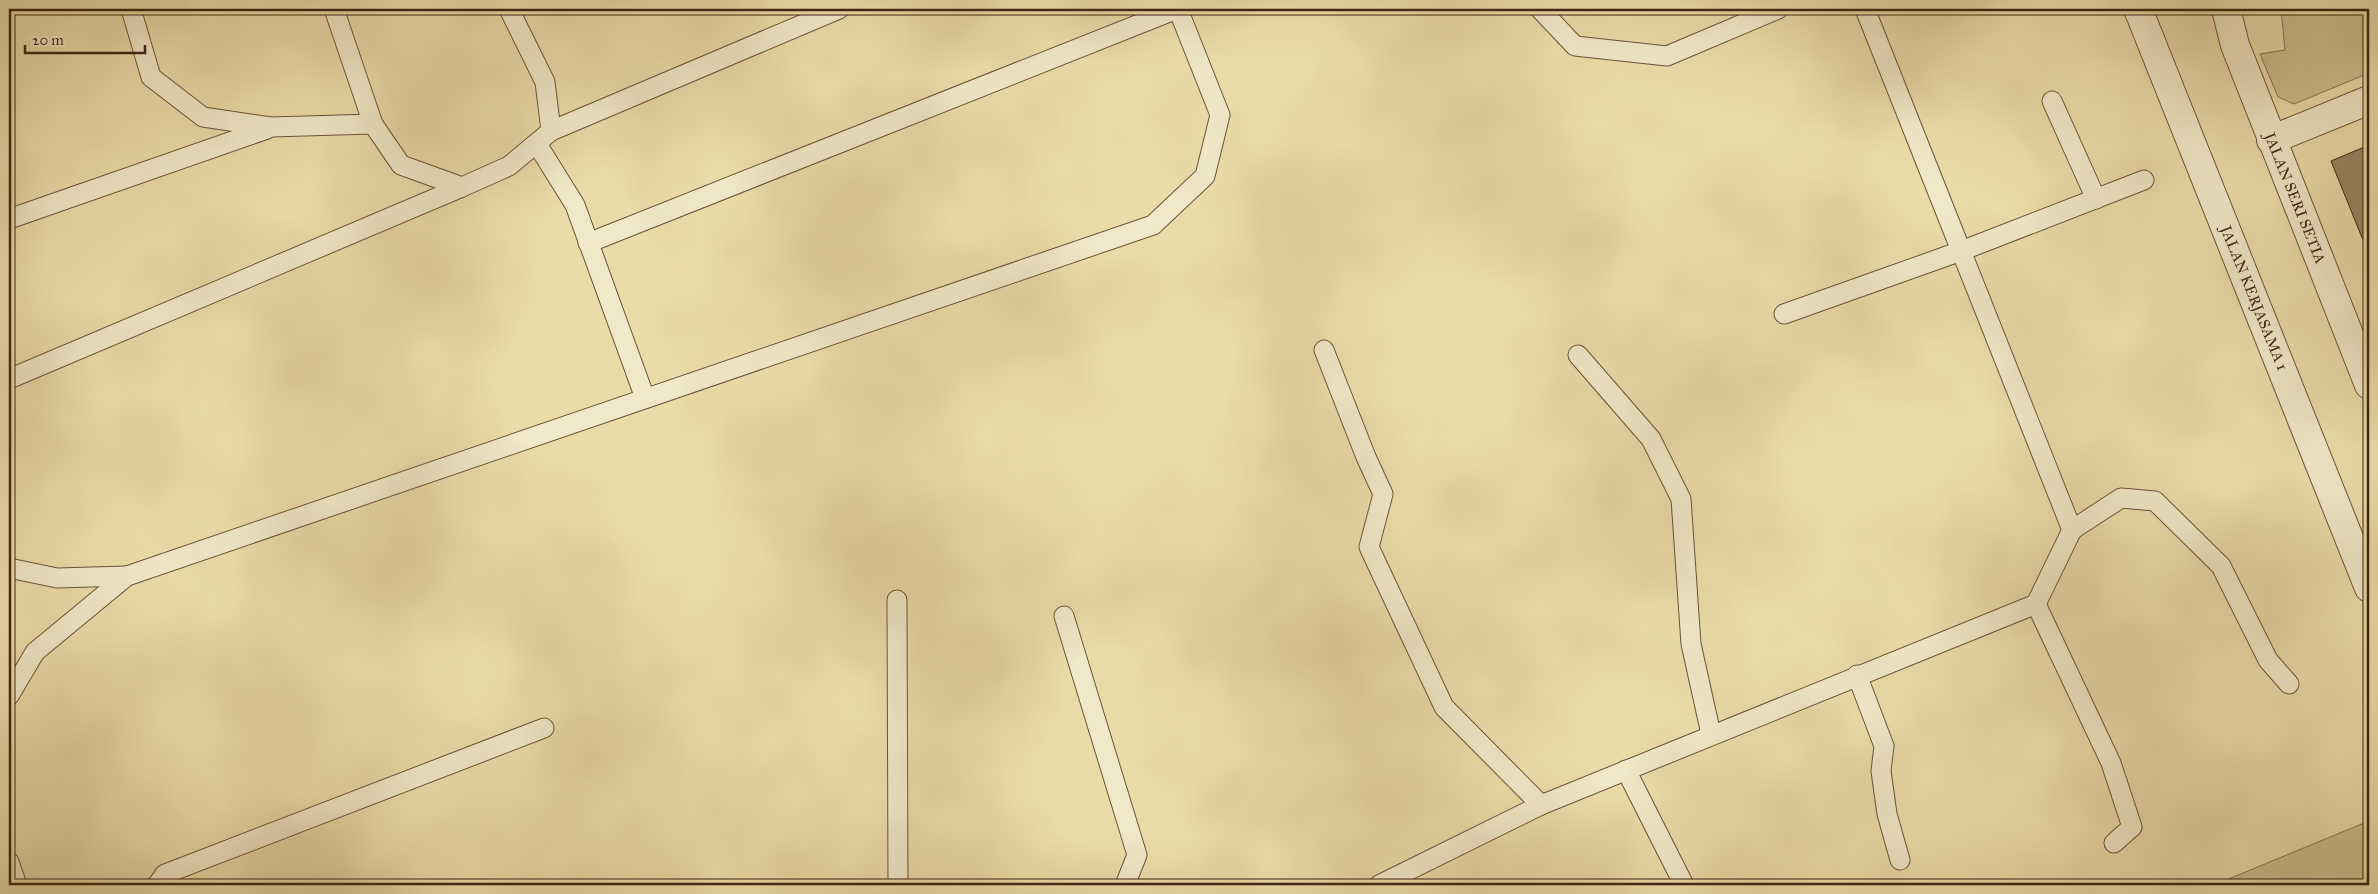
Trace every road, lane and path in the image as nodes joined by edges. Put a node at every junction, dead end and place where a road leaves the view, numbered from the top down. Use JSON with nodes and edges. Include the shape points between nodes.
{"nodes":[{"id":1,"x":131,"y":9,"type":"edge"},
{"id":2,"x":334,"y":9,"type":"edge"},
{"id":3,"x":509,"y":9,"type":"edge"},
{"id":4,"x":839,"y":9,"type":"edge"},
{"id":5,"x":1178,"y":9,"type":"edge"},
{"id":6,"x":1540,"y":9,"type":"edge"},
{"id":7,"x":1778,"y":9,"type":"edge"},
{"id":8,"x":1865,"y":9,"type":"edge"},
{"id":9,"x":2138,"y":9,"type":"edge"},
{"id":10,"x":2226,"y":9,"type":"edge"},
{"id":11,"x":2369,"y":100,"type":"edge"},
{"id":12,"x":2052,"y":101,"type":"dead end"},
{"id":13,"x":373,"y":124,"type":"junction"},
{"id":14,"x":270,"y":127,"type":"junction"},
{"id":15,"x":544,"y":138,"type":"junction"},
{"id":16,"x":2271,"y":140,"type":"junction"},
{"id":17,"x":2144,"y":180,"type":"dead end"},
{"id":18,"x":462,"y":187,"type":"junction"},
{"id":19,"x":2096,"y":199,"type":"junction"},
{"id":20,"x":9,"y":219,"type":"edge"},
{"id":21,"x":588,"y":243,"type":"junction"},
{"id":22,"x":1961,"y":251,"type":"junction"},
{"id":23,"x":1784,"y":314,"type":"dead end"},
{"id":24,"x":1324,"y":350,"type":"dead end"},
{"id":25,"x":1578,"y":355,"type":"dead end"},
{"id":26,"x":9,"y":379,"type":"edge"},
{"id":27,"x":2369,"y":385,"type":"edge"},
{"id":28,"x":645,"y":398,"type":"junction"},
{"id":29,"x":2072,"y":530,"type":"junction"},
{"id":30,"x":9,"y":568,"type":"edge"},
{"id":31,"x":127,"y":576,"type":"junction"},
{"id":32,"x":2369,"y":588,"type":"edge"},
{"id":33,"x":897,"y":600,"type":"dead end"},
{"id":34,"x":2036,"y":604,"type":"junction"},
{"id":35,"x":1064,"y":616,"type":"dead end"},
{"id":36,"x":1857,"y":675,"type":"junction"},
{"id":37,"x":2289,"y":684,"type":"dead end"},
{"id":38,"x":9,"y":696,"type":"edge"},
{"id":39,"x":544,"y":728,"type":"dead end"},
{"id":40,"x":1711,"y":734,"type":"junction"},
{"id":41,"x":1626,"y":770,"type":"junction"},
{"id":42,"x":1540,"y":805,"type":"junction"},
{"id":43,"x":2114,"y":843,"type":"dead end"},
{"id":44,"x":1900,"y":860,"type":"dead end"},
{"id":45,"x":9,"y":862,"type":"edge"},
{"id":46,"x":17,"y":885,"type":"edge"},
{"id":47,"x":157,"y":885,"type":"edge"},
{"id":48,"x":898,"y":885,"type":"edge"},
{"id":49,"x":1125,"y":885,"type":"edge"},
{"id":50,"x":1379,"y":885,"type":"edge"},
{"id":51,"x":1684,"y":885,"type":"edge"}],
"edges":[{"from":1,"to":14,"type":"lane","via":[[151,78],[203,116]]},
{"from":2,"to":13,"type":"lane"},
{"from":3,"to":15,"type":"lane","via":[[545,82]]},
{"from":4,"to":15,"type":"lane"},
{"from":5,"to":21,"type":"lane"},
{"from":5,"to":28,"type":"lane","via":[[1220,115],[1205,176],[1153,225]]},
{"from":6,"to":7,"type":"lane","via":[[1575,46],[1666,56]]},
{"from":8,"to":22,"type":"lane"},
{"from":9,"to":32,"type":"street","name":"JALAN KERJASAMA 1"},
{"from":10,"to":16,"type":"street","name":"JALAN SERI SETIA","via":[[2235,45]]},
{"from":11,"to":16,"type":"street"},
{"from":12,"to":19,"type":"lane"},
{"from":13,"to":14,"type":"lane"},
{"from":13,"to":18,"type":"lane","via":[[401,165]]},
{"from":14,"to":20,"type":"lane"},
{"from":15,"to":18,"type":"lane","via":[[509,166]]},
{"from":15,"to":21,"type":"lane","via":[[575,205]]},
{"from":16,"to":27,"type":"street","name":"JALAN SERI SETIA"},
{"from":17,"to":19,"type":"lane"},
{"from":18,"to":26,"type":"lane"},
{"from":19,"to":22,"type":"lane"},
{"from":21,"to":28,"type":"lane"},
{"from":22,"to":23,"type":"lane"},
{"from":22,"to":29,"type":"lane"},
{"from":24,"to":42,"type":"lane","via":[[1366,458],[1384,494],[1369,546],[1444,707]]},
{"from":25,"to":40,"type":"lane","via":[[1651,439],[1681,499],[1691,644]]},
{"from":28,"to":31,"type":"lane"},
{"from":29,"to":34,"type":"lane"},
{"from":29,"to":37,"type":"lane","via":[[2121,498],[2155,501],[2221,566],[2268,660]]},
{"from":30,"to":31,"type":"lane","via":[[57,578]]},
{"from":31,"to":38,"type":"lane","via":[[35,652]]},
{"from":33,"to":48,"type":"lane"},
{"from":34,"to":36,"type":"lane"},
{"from":34,"to":43,"type":"lane","via":[[2111,763],[2132,827]]},
{"from":35,"to":49,"type":"lane","via":[[1136,855]]},
{"from":36,"to":40,"type":"lane"},
{"from":36,"to":44,"type":"lane","via":[[1884,746],[1881,771],[1887,814]]},
{"from":39,"to":47,"type":"lane","via":[[165,874]]},
{"from":40,"to":41,"type":"lane"},
{"from":41,"to":42,"type":"lane"},
{"from":41,"to":51,"type":"lane"},
{"from":42,"to":50,"type":"lane"},
{"from":45,"to":46,"type":"lane"}]}
